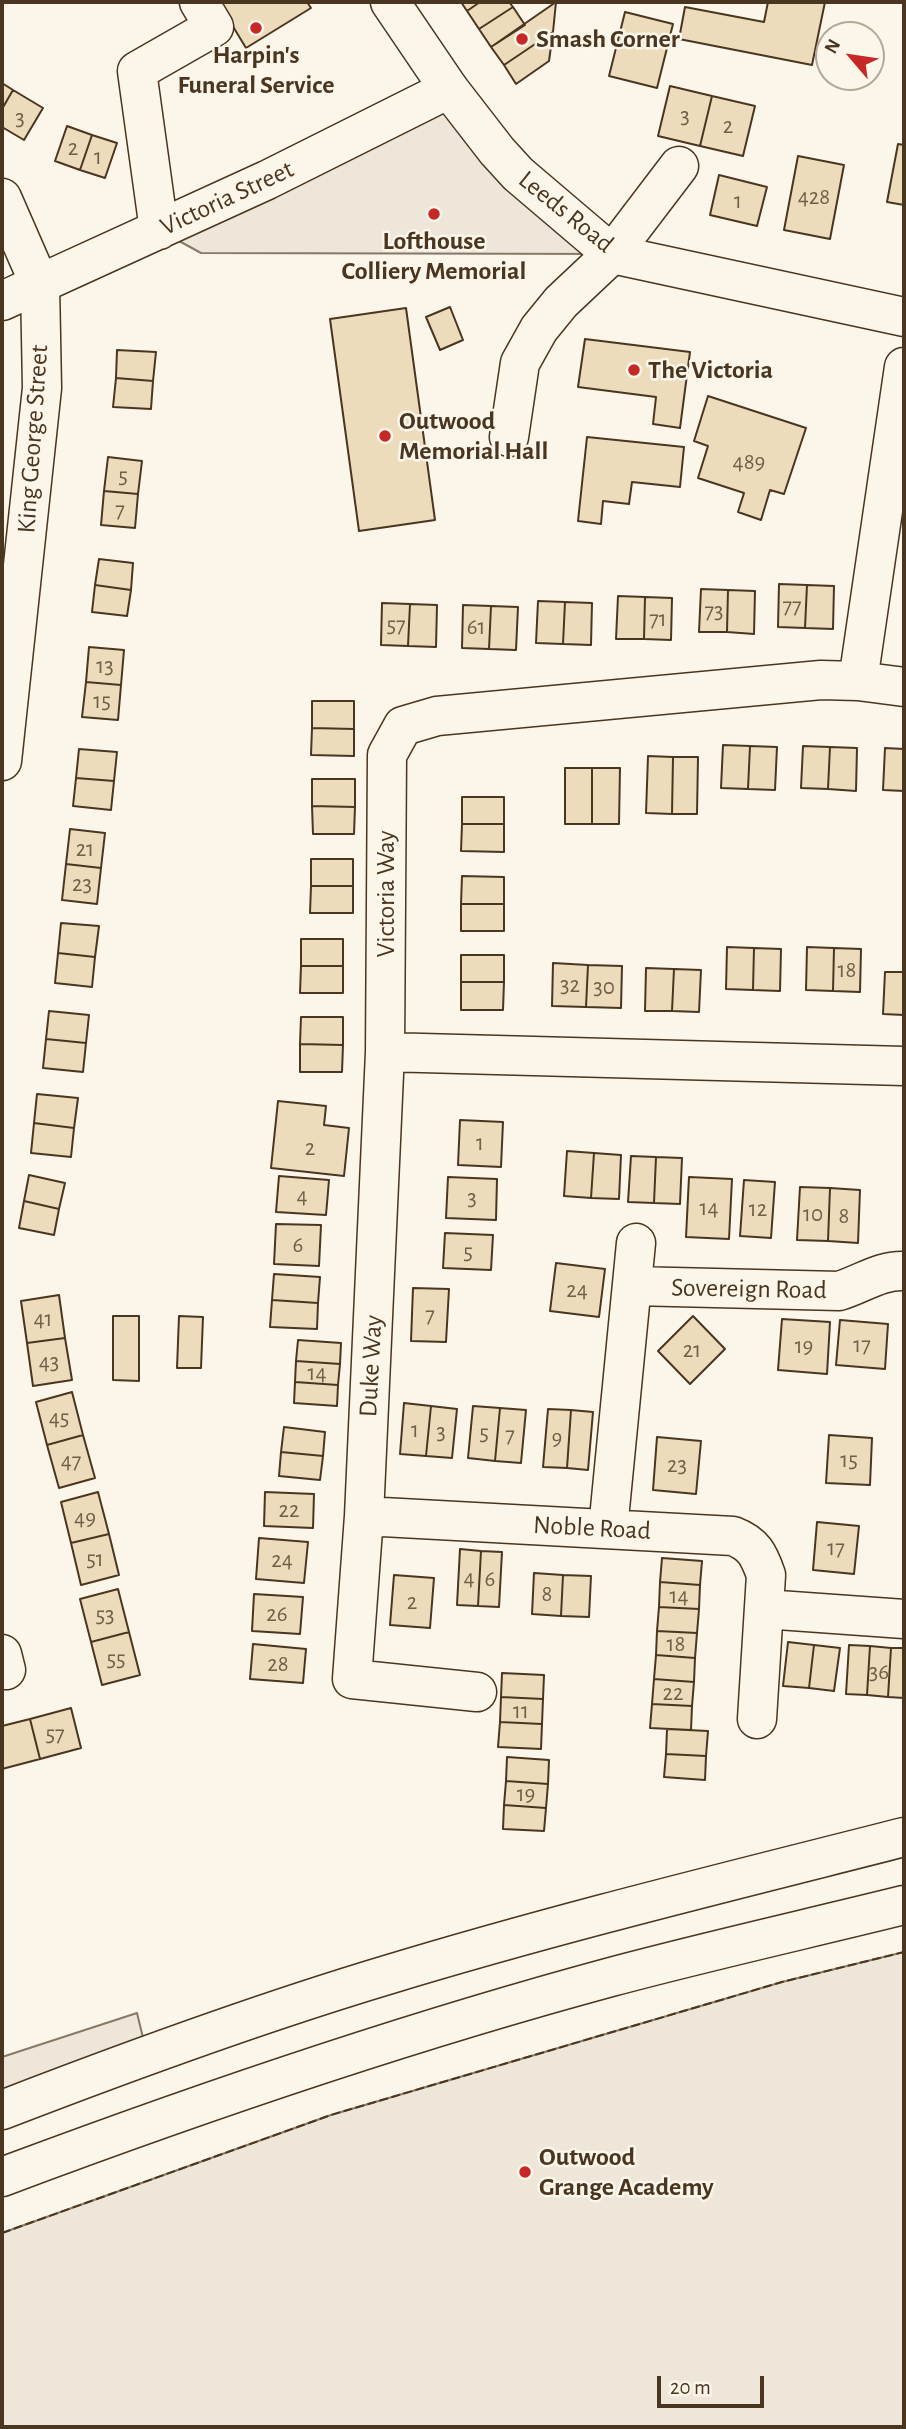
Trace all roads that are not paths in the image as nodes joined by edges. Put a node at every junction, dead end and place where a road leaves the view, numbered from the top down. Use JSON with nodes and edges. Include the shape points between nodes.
{"nodes":[{"id":1,"x":199,"y":2,"type":"edge"},
{"id":2,"x":390,"y":2,"type":"edge"},
{"id":3,"x":449,"y":89,"type":"junction"},
{"id":4,"x":679,"y":166,"type":"dead end"},
{"id":5,"x":2,"y":198,"type":"edge"},
{"id":6,"x":159,"y":230,"type":"junction"},
{"id":7,"x":612,"y":254,"type":"junction"},
{"id":8,"x":40,"y":285,"type":"junction"},
{"id":9,"x":2,"y":301,"type":"edge"},
{"id":10,"x":904,"y":317,"type":"edge"},
{"id":11,"x":904,"y":367,"type":"edge"},
{"id":12,"x":509,"y":437,"type":"dead end"},
{"id":13,"x":893,"y":522,"type":"edge"},
{"id":14,"x":858,"y":681,"type":"junction"},
{"id":15,"x":904,"y":687,"type":"edge"},
{"id":16,"x":2,"y":761,"type":"edge"},
{"id":17,"x":385,"y":1052,"type":"junction"},
{"id":18,"x":904,"y":1066,"type":"edge"},
{"id":19,"x":636,"y":1243,"type":"dead end"},
{"id":20,"x":904,"y":1271,"type":"edge"},
{"id":21,"x":632,"y":1286,"type":"junction"},
{"id":22,"x":363,"y":1516,"type":"junction"},
{"id":23,"x":608,"y":1529,"type":"junction"},
{"id":24,"x":764,"y":1609,"type":"junction"},
{"id":25,"x":904,"y":1619,"type":"edge"},
{"id":26,"x":477,"y":1692,"type":"dead end"},
{"id":27,"x":757,"y":1718,"type":"dead end"},
{"id":28,"x":904,"y":1837,"type":"edge"},
{"id":29,"x":904,"y":1905,"type":"edge"},
{"id":30,"x":2,"y":2110,"type":"edge"},
{"id":31,"x":2,"y":2177,"type":"edge"}],
"edges":[{"from":1,"to":6,"type":"main road","via":[[214,27],[137,71]]},
{"from":2,"to":3,"type":"main road","name":"Leeds Road"},
{"from":3,"to":6,"type":"main road","name":"Victoria Street"},
{"from":3,"to":7,"type":"main road","name":"Leeds Road","via":[[518,174]]},
{"from":4,"to":7,"type":"main road"},
{"from":5,"to":8,"type":"main road"},
{"from":6,"to":8,"type":"main road","name":"Victoria Street"},
{"from":7,"to":10,"type":"main road","name":"Leeds Road"},
{"from":7,"to":12,"type":"main road","via":[[539,329],[520,363]]},
{"from":8,"to":9,"type":"main road","name":"Victoria Street"},
{"from":8,"to":16,"type":"main road","name":"King George Street","via":[[43,388]]},
{"from":11,"to":13,"type":"main road"},
{"from":13,"to":14,"type":"main road"},
{"from":14,"to":15,"type":"main road","name":"Victoria Way"},
{"from":14,"to":17,"type":"main road","name":"Victoria Way","via":[[821,680],[438,716],[403,726],[387,755]]},
{"from":17,"to":18,"type":"main road"},
{"from":17,"to":22,"type":"main road","name":"Duke Way"},
{"from":19,"to":21,"type":"main road","name":"Sovereign Road"},
{"from":20,"to":21,"type":"main road","name":"Sovereign Road","via":[[874,1275],[839,1291]]},
{"from":21,"to":23,"type":"main road","name":"Sovereign Road"},
{"from":22,"to":23,"type":"main road","name":"Noble Road"},
{"from":22,"to":26,"type":"main road","name":"Duke Way","via":[[352,1679]]},
{"from":23,"to":24,"type":"main road","name":"Noble Road","via":[[733,1536],[749,1542],[766,1575]]},
{"from":24,"to":25,"type":"main road"},
{"from":24,"to":27,"type":"main road","name":"Noble Road"},
{"from":28,"to":30,"type":"main road","via":[[386,1975],[147,2054]]},
{"from":29,"to":31,"type":"main road","via":[[612,1977],[405,2037],[177,2112]]}]}
